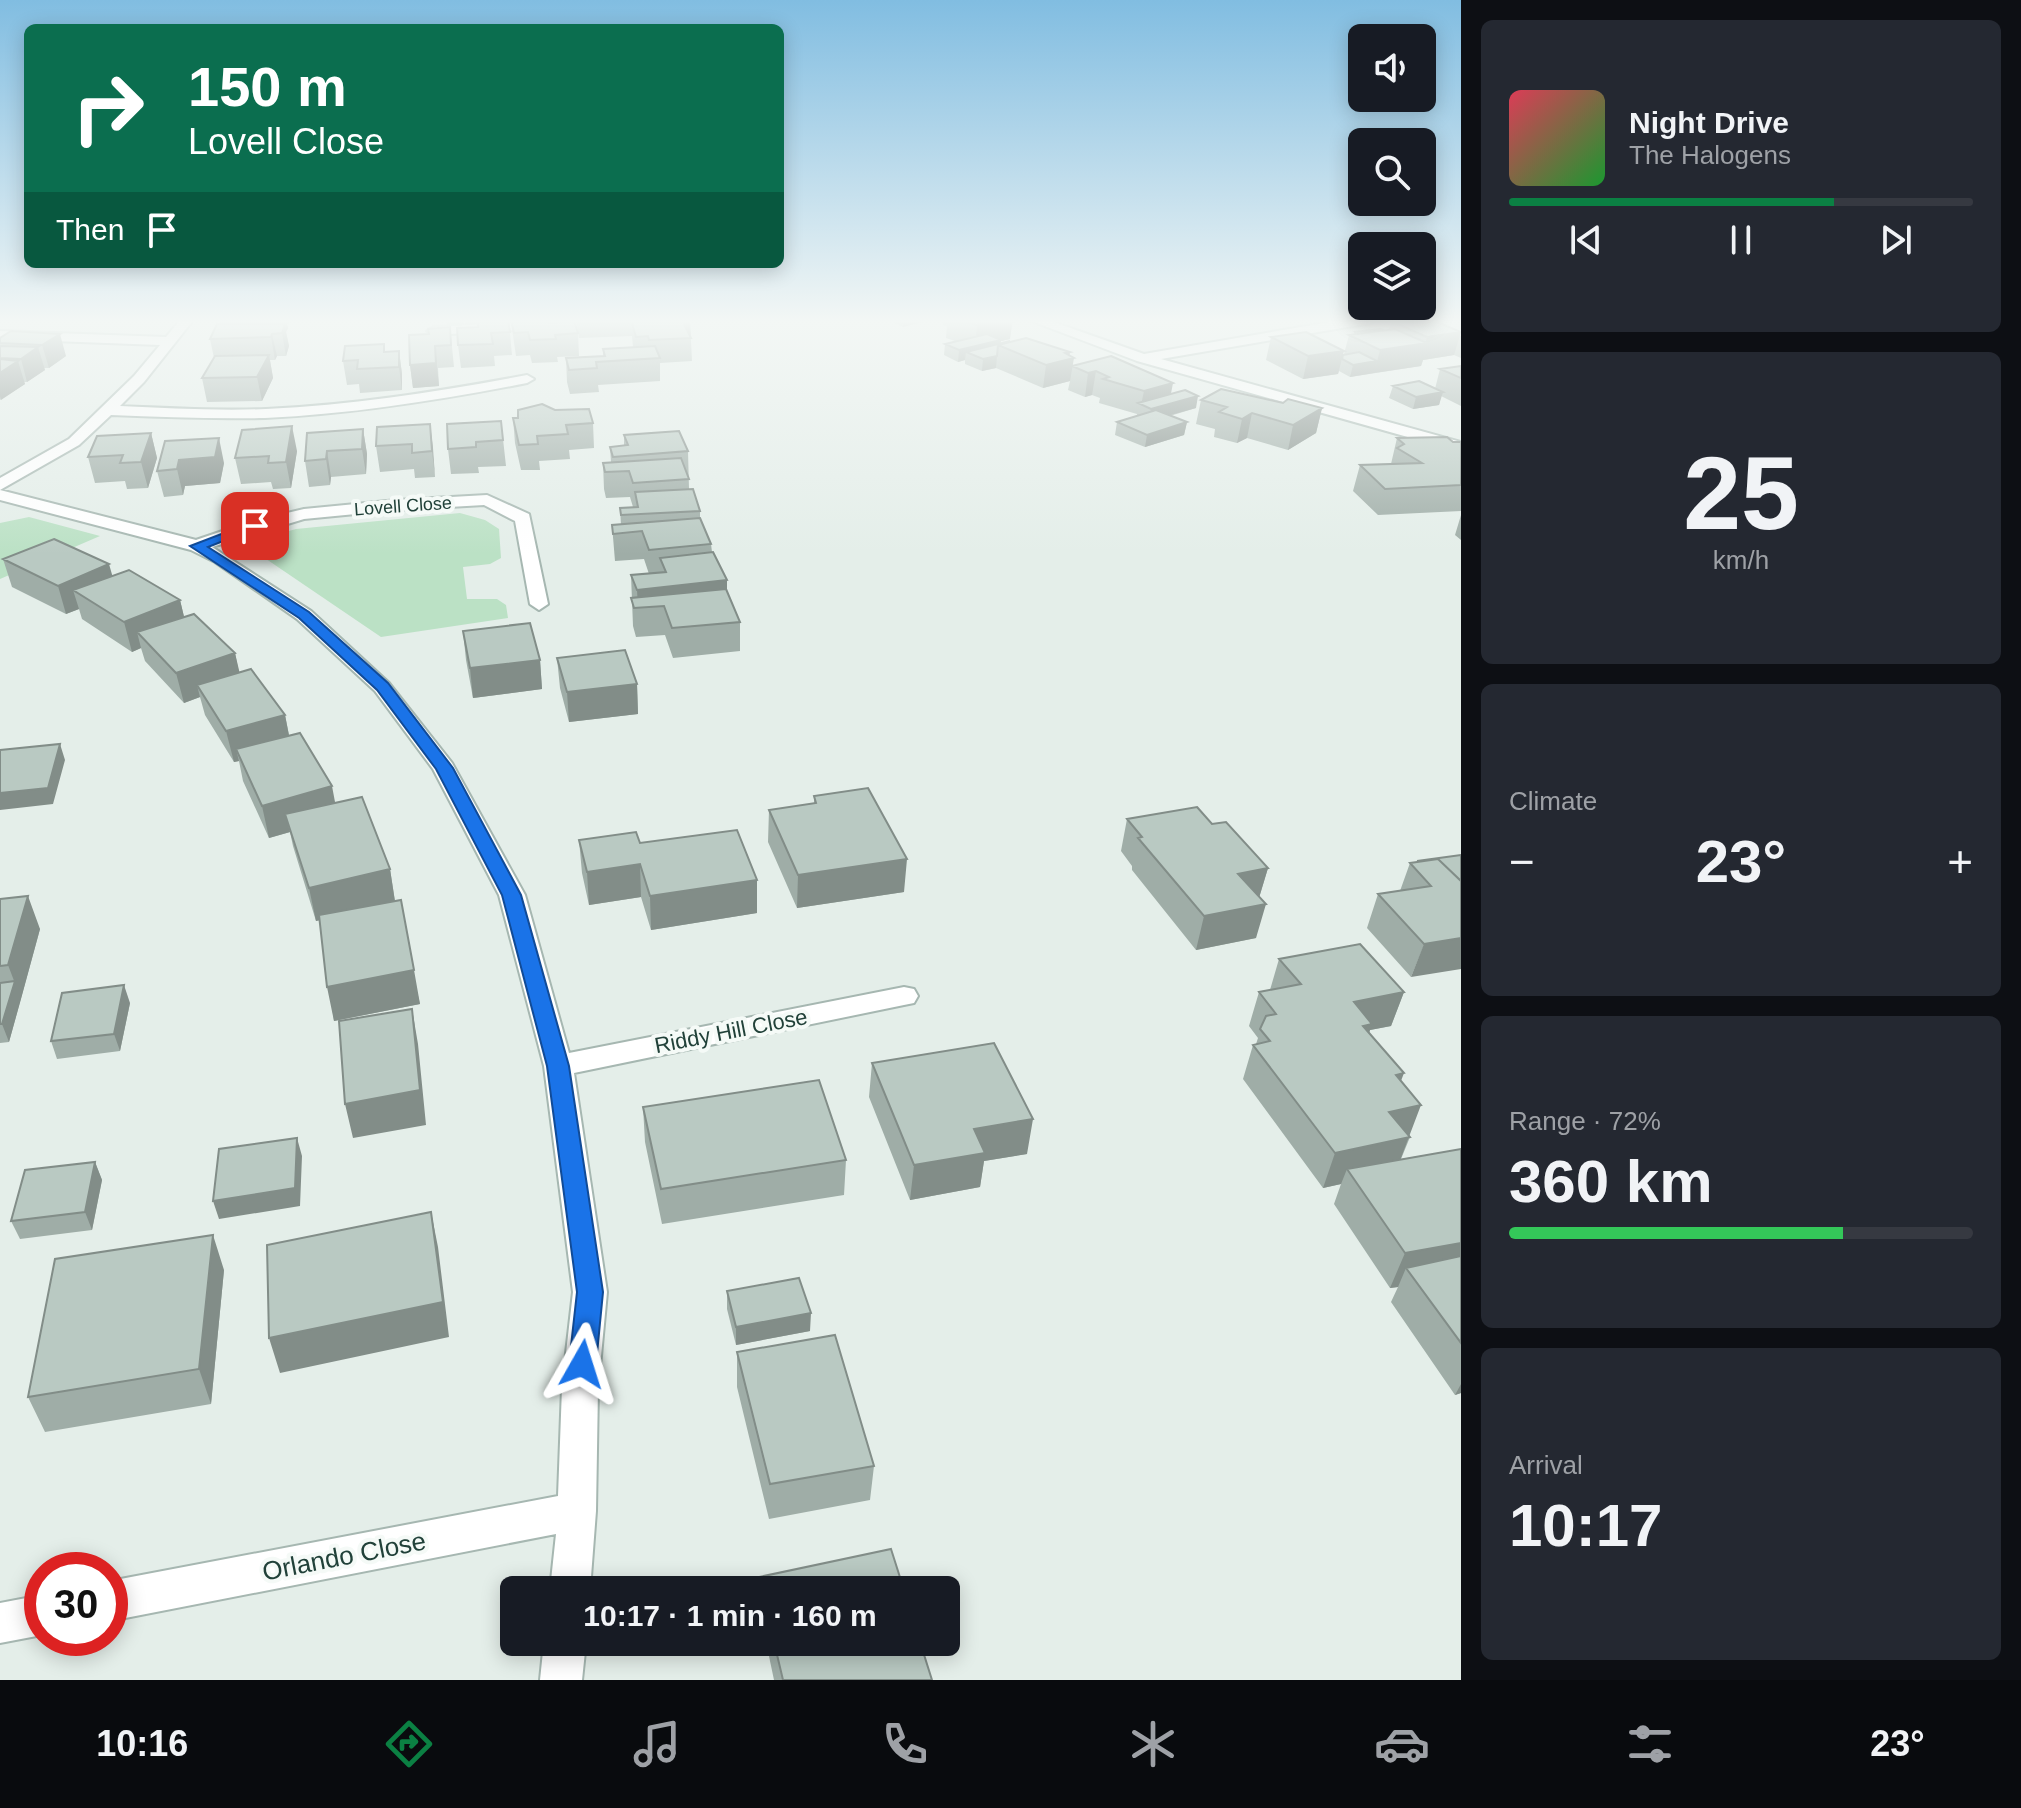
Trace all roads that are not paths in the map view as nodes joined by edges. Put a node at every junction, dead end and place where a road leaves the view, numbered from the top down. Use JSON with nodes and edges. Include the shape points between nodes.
{"nodes":[{"id":1,"x":119,"y":397,"type":"edge"},
{"id":2,"x":420,"y":397,"type":"edge"},
{"id":3,"x":1283,"y":397,"type":"edge"},
{"id":4,"x":108,"y":410,"type":"junction"},
{"id":5,"x":1461,"y":447,"type":"edge"},
{"id":6,"x":0,"y":485,"type":"edge"},
{"id":7,"x":0,"y":495,"type":"edge"},
{"id":8,"x":197,"y":546,"type":"junction"},
{"id":9,"x":539,"y":604,"type":"dead end"},
{"id":10,"x":904,"y":996,"type":"dead end"},
{"id":11,"x":558,"y":1066,"type":"junction"},
{"id":12,"x":577,"y":1511,"type":"junction"},
{"id":13,"x":571,"y":1576,"type":"edge"},
{"id":14,"x":128,"y":1598,"type":"edge"},
{"id":15,"x":24,"y":1618,"type":"edge"},
{"id":16,"x":0,"y":1623,"type":"edge"},
{"id":17,"x":564,"y":1656,"type":"edge"},
{"id":18,"x":561,"y":1680,"type":"edge"}],
"edges":[{"from":1,"to":4,"type":"street"},
{"from":2,"to":4,"type":"street","via":[[266,413]]},
{"from":3,"to":5,"type":"street"},
{"from":4,"to":6,"type":"street","via":[[74,442]]},
{"from":7,"to":8,"type":"street"},
{"from":8,"to":9,"type":"street","name":"Lovell Close","via":[[304,514],[487,500],[523,518]]},
{"from":8,"to":11,"type":"street","via":[[304,615],[382,687],[444,768],[512,895]]},
{"from":10,"to":11,"type":"street","name":"Riddy Hill Close"},
{"from":11,"to":12,"type":"street","via":[[590,1292],[580,1388]]},
{"from":12,"to":13,"type":"street"},
{"from":12,"to":14,"type":"street","name":"Orlando Close"},
{"from":15,"to":16,"type":"street"},
{"from":17,"to":18,"type":"street"}]}
